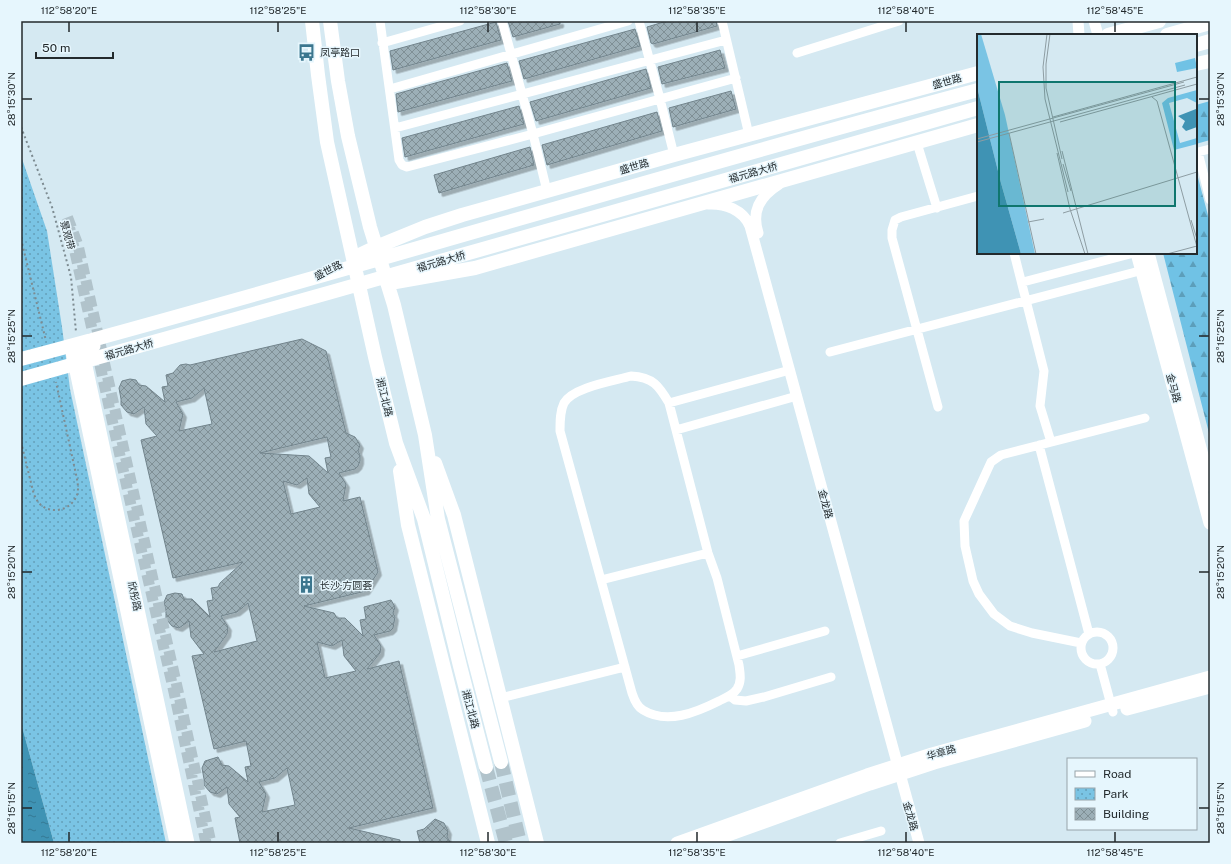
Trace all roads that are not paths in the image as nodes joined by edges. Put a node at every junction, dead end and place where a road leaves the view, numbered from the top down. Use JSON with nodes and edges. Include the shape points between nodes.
{"nodes":[{"id":1,"x":312,"y":21,"type":"edge"},
{"id":2,"x":330,"y":21,"type":"edge"},
{"id":3,"x":380,"y":21,"type":"edge"},
{"id":4,"x":460,"y":21,"type":"edge"},
{"id":5,"x":502,"y":21,"type":"edge"},
{"id":6,"x":628,"y":21,"type":"edge"},
{"id":7,"x":639,"y":21,"type":"edge"},
{"id":8,"x":722,"y":21,"type":"edge"},
{"id":9,"x":899,"y":21,"type":"edge"},
{"id":10,"x":1078,"y":21,"type":"edge"},
{"id":11,"x":1094,"y":21,"type":"edge"},
{"id":12,"x":1159,"y":21,"type":"edge"},
{"id":13,"x":1210,"y":23,"type":"edge"},
{"id":14,"x":1079,"y":34,"type":"edge"},
{"id":15,"x":1098,"y":34,"type":"edge"},
{"id":16,"x":1112,"y":34,"type":"edge"},
{"id":17,"x":1171,"y":34,"type":"edge"},
{"id":18,"x":726,"y":40,"type":"junction"},
{"id":19,"x":1210,"y":41,"type":"edge"},
{"id":20,"x":382,"y":43,"type":"junction"},
{"id":21,"x":1197,"y":45,"type":"edge"},
{"id":22,"x":797,"y":53,"type":"dead end"},
{"id":23,"x":511,"y":55,"type":"junction"},
{"id":24,"x":650,"y":60,"type":"junction"},
{"id":25,"x":1210,"y":61,"type":"edge"},
{"id":26,"x":1197,"y":64,"type":"edge"},
{"id":27,"x":977,"y":73,"type":"edge"},
{"id":28,"x":977,"y":76,"type":"edge"},
{"id":29,"x":736,"y":78,"type":"junction"},
{"id":30,"x":390,"y":90,"type":"junction"},
{"id":31,"x":977,"y":90,"type":"edge"},
{"id":32,"x":522,"y":94,"type":"junction"},
{"id":33,"x":660,"y":99,"type":"junction"},
{"id":34,"x":977,"y":108,"type":"edge"},
{"id":35,"x":977,"y":120,"type":"edge"},
{"id":36,"x":855,"y":122,"type":"junction"},
{"id":37,"x":977,"y":125,"type":"edge"},
{"id":38,"x":395,"y":128,"type":"junction"},
{"id":39,"x":533,"y":134,"type":"junction"},
{"id":40,"x":749,"y":135,"type":"junction"},
{"id":41,"x":861,"y":142,"type":"junction"},
{"id":42,"x":917,"y":143,"type":"junction"},
{"id":43,"x":1210,"y":149,"type":"edge"},
{"id":44,"x":674,"y":155,"type":"junction"},
{"id":45,"x":783,"y":181,"type":"junction"},
{"id":46,"x":547,"y":191,"type":"junction"},
{"id":47,"x":977,"y":196,"type":"edge"},
{"id":48,"x":1210,"y":200,"type":"edge"},
{"id":49,"x":695,"y":206,"type":"junction"},
{"id":50,"x":937,"y":208,"type":"junction"},
{"id":51,"x":376,"y":247,"type":"junction"},
{"id":52,"x":1014,"y":254,"type":"edge"},
{"id":53,"x":1130,"y":254,"type":"edge"},
{"id":54,"x":1138,"y":254,"type":"edge"},
{"id":55,"x":1148,"y":254,"type":"edge"},
{"id":56,"x":353,"y":258,"type":"junction"},
{"id":57,"x":1147,"y":269,"type":"junction"},
{"id":58,"x":1023,"y":282,"type":"junction"},
{"id":59,"x":387,"y":284,"type":"junction"},
{"id":60,"x":360,"y":287,"type":"junction"},
{"id":61,"x":1027,"y":301,"type":"junction"},
{"id":62,"x":917,"y":329,"type":"junction"},
{"id":63,"x":140,"y":336,"type":"dead end"},
{"id":64,"x":830,"y":352,"type":"dead end"},
{"id":65,"x":78,"y":353,"type":"junction"},
{"id":66,"x":21,"y":360,"type":"edge"},
{"id":67,"x":790,"y":370,"type":"junction"},
{"id":68,"x":21,"y":379,"type":"edge"},
{"id":69,"x":796,"y":396,"type":"junction"},
{"id":70,"x":669,"y":403,"type":"junction"},
{"id":71,"x":938,"y":407,"type":"dead end"},
{"id":72,"x":1145,"y":418,"type":"dead end"},
{"id":73,"x":676,"y":430,"type":"junction"},
{"id":74,"x":425,"y":435,"type":"junction"},
{"id":75,"x":396,"y":442,"type":"junction"},
{"id":76,"x":1051,"y":442,"type":"junction"},
{"id":77,"x":1039,"y":445,"type":"junction"},
{"id":78,"x":1210,"y":485,"type":"edge"},
{"id":79,"x":1210,"y":523,"type":"edge"},
{"id":80,"x":708,"y":553,"type":"junction"},
{"id":81,"x":601,"y":580,"type":"junction"},
{"id":82,"x":825,"y":631,"type":"dead end"},
{"id":83,"x":1089,"y":634,"type":"junction"},
{"id":84,"x":1081,"y":643,"type":"junction"},
{"id":85,"x":737,"y":656,"type":"junction"},
{"id":86,"x":1100,"y":664,"type":"junction"},
{"id":87,"x":625,"y":666,"type":"junction"},
{"id":88,"x":831,"y":677,"type":"dead end"},
{"id":89,"x":1210,"y":677,"type":"edge"},
{"id":90,"x":1210,"y":687,"type":"edge"},
{"id":91,"x":730,"y":696,"type":"junction"},
{"id":92,"x":500,"y":698,"type":"junction"},
{"id":93,"x":1112,"y":708,"type":"junction"},
{"id":94,"x":501,"y":762,"type":"tunnel mouth"},
{"id":95,"x":486,"y":767,"type":"tunnel mouth"},
{"id":96,"x":901,"y":769,"type":"junction"},
{"id":97,"x":881,"y":831,"type":"dead end"},
{"id":98,"x":176,"y":843,"type":"edge"},
{"id":99,"x":188,"y":843,"type":"edge"},
{"id":100,"x":488,"y":843,"type":"edge"},
{"id":101,"x":537,"y":843,"type":"edge"},
{"id":102,"x":677,"y":843,"type":"edge"},
{"id":103,"x":706,"y":843,"type":"edge"},
{"id":104,"x":840,"y":843,"type":"edge"},
{"id":105,"x":919,"y":843,"type":"edge"},
{"id":106,"x":925,"y":843,"type":"edge"}],
"edges":[{"from":1,"to":56,"type":"main road","name":"湘江北路","via":[[327,142]]},
{"from":2,"to":51,"type":"main road","name":"湘江北路","via":[[348,136]]},
{"from":3,"to":20,"type":"street"},
{"from":4,"to":20,"type":"street"},
{"from":5,"to":23,"type":"street"},
{"from":6,"to":23,"type":"street"},
{"from":7,"to":24,"type":"street"},
{"from":8,"to":18,"type":"street"},
{"from":9,"to":22,"type":"street"},
{"from":10,"to":14,"type":"street"},
{"from":11,"to":15,"type":"street"},
{"from":12,"to":16,"type":"main road"},
{"from":13,"to":17,"type":"main road"},
{"from":18,"to":24,"type":"street"},
{"from":18,"to":29,"type":"street"},
{"from":19,"to":21,"type":"main road"},
{"from":20,"to":30,"type":"street"},
{"from":23,"to":30,"type":"street"},
{"from":23,"to":32,"type":"street"},
{"from":24,"to":32,"type":"street"},
{"from":24,"to":33,"type":"street"},
{"from":25,"to":26,"type":"main road"},
{"from":27,"to":40,"type":"main road","name":"盛世路"},
{"from":28,"to":36,"type":"main road"},
{"from":29,"to":33,"type":"street"},
{"from":29,"to":40,"type":"street"},
{"from":30,"to":38,"type":"street"},
{"from":31,"to":36,"type":"main road"},
{"from":32,"to":38,"type":"street"},
{"from":32,"to":39,"type":"street"},
{"from":33,"to":39,"type":"street"},
{"from":33,"to":44,"type":"street"},
{"from":34,"to":41,"type":"main road"},
{"from":35,"to":41,"type":"main road"},
{"from":36,"to":66,"type":"main road","name":"福元路大桥"},
{"from":37,"to":42,"type":"main road","name":"盛世路"},
{"from":38,"to":39,"type":"street","via":[[399,160],[407,167]]},
{"from":39,"to":46,"type":"street"},
{"from":40,"to":44,"type":"main road","name":"盛世路"},
{"from":41,"to":68,"type":"main road","name":"福元路大桥"},
{"from":42,"to":45,"type":"main road","name":"盛世路"},
{"from":42,"to":50,"type":"street"},
{"from":43,"to":48,"type":"street","via":[[1198,152]]},
{"from":44,"to":46,"type":"main road","name":"盛世路"},
{"from":45,"to":49,"type":"main road","name":"盛世路"},
{"from":45,"to":96,"type":"street","name":"金龙路","via":[[763,197],[756,210],[755,226]]},
{"from":46,"to":51,"type":"main road","name":"盛世路","via":[[425,227]]},
{"from":47,"to":50,"type":"street"},
{"from":49,"to":59,"type":"main road","name":"盛世路","via":[[475,268]]},
{"from":49,"to":67,"type":"street","name":"金龙路","via":[[724,205],[739,212],[747,220]]},
{"from":50,"to":62,"type":"street","via":[[896,220],[892,230]]},
{"from":51,"to":56,"type":"main road","name":"盛世路"},
{"from":51,"to":59,"type":"main road","name":"湘江北路"},
{"from":52,"to":58,"type":"street"},
{"from":53,"to":58,"type":"street"},
{"from":54,"to":57,"type":"main road","name":"金马路"},
{"from":55,"to":57,"type":"main road","name":"金马路"},
{"from":56,"to":60,"type":"main road","name":"湘江北路"},
{"from":56,"to":60,"type":"main road","name":"盛世路","via":[[300,291]]},
{"from":57,"to":61,"type":"street"},
{"from":57,"to":78,"type":"main road","name":"金马路"},
{"from":57,"to":79,"type":"main road","name":"金马路"},
{"from":58,"to":61,"type":"street"},
{"from":59,"to":60,"type":"main road","name":"盛世路"},
{"from":59,"to":74,"type":"main road","name":"湘江北路"},
{"from":60,"to":75,"type":"main road","name":"湘江北路"},
{"from":61,"to":62,"type":"street"},
{"from":61,"to":76,"type":"street","via":[[1045,375],[1040,406]]},
{"from":62,"to":64,"type":"street"},
{"from":62,"to":71,"type":"street"},
{"from":63,"to":65,"type":"main road"},
{"from":65,"to":98,"type":"main road","name":"欣彤路"},
{"from":65,"to":99,"type":"main road","name":"欣彤路"},
{"from":67,"to":69,"type":"street","name":"金龙路"},
{"from":67,"to":70,"type":"street"},
{"from":69,"to":73,"type":"street"},
{"from":69,"to":96,"type":"street","name":"金龙路"},
{"from":70,"to":73,"type":"street"},
{"from":70,"to":81,"type":"street","via":[[655,382],[631,376],[586,389],[569,397],[564,403],[560,431]]},
{"from":72,"to":76,"type":"street"},
{"from":73,"to":80,"type":"street"},
{"from":74,"to":92,"type":"main road","via":[[454,515]]},
{"from":74,"to":94,"type":"main road","name":"湘江北路","via":[[438,519]]},
{"from":75,"to":95,"type":"main road","name":"湘江北路","via":[[424,519]]},
{"from":75,"to":100,"type":"main road","via":[[408,525]]},
{"from":76,"to":77,"type":"street"},
{"from":77,"to":83,"type":"street"},
{"from":77,"to":84,"type":"street","via":[[1001,455],[991,462],[964,522],[966,552],[973,581],[994,614],[1010,626]]},
{"from":80,"to":81,"type":"street"},
{"from":80,"to":85,"type":"street"},
{"from":81,"to":87,"type":"street"},
{"from":82,"to":85,"type":"street"},
{"from":83,"to":84,"type":"street"},
{"from":83,"to":86,"type":"street","via":[[1103,633],[1112,643],[1111,656]]},
{"from":84,"to":86,"type":"street","via":[[1082,656],[1093,664]]},
{"from":85,"to":91,"type":"street","via":[[741,679],[737,689]]},
{"from":86,"to":93,"type":"street"},
{"from":87,"to":91,"type":"street","via":[[636,703],[650,714],[674,717],[696,712]]},
{"from":87,"to":92,"type":"street"},
{"from":88,"to":91,"type":"street","via":[[746,701],[735,700]]},
{"from":89,"to":93,"type":"main road","name":"华章路"},
{"from":90,"to":93,"type":"main road","name":"华章路"},
{"from":92,"to":101,"type":"main road"},
{"from":93,"to":96,"type":"main road","name":"华章路","via":[[932,754]]},
{"from":96,"to":102,"type":"main road","name":"华章路"},
{"from":96,"to":103,"type":"main road","name":"华章路"},
{"from":96,"to":105,"type":"street","name":"金龙路"},
{"from":96,"to":106,"type":"street","name":"金龙路"},
{"from":97,"to":104,"type":"street"}]}
